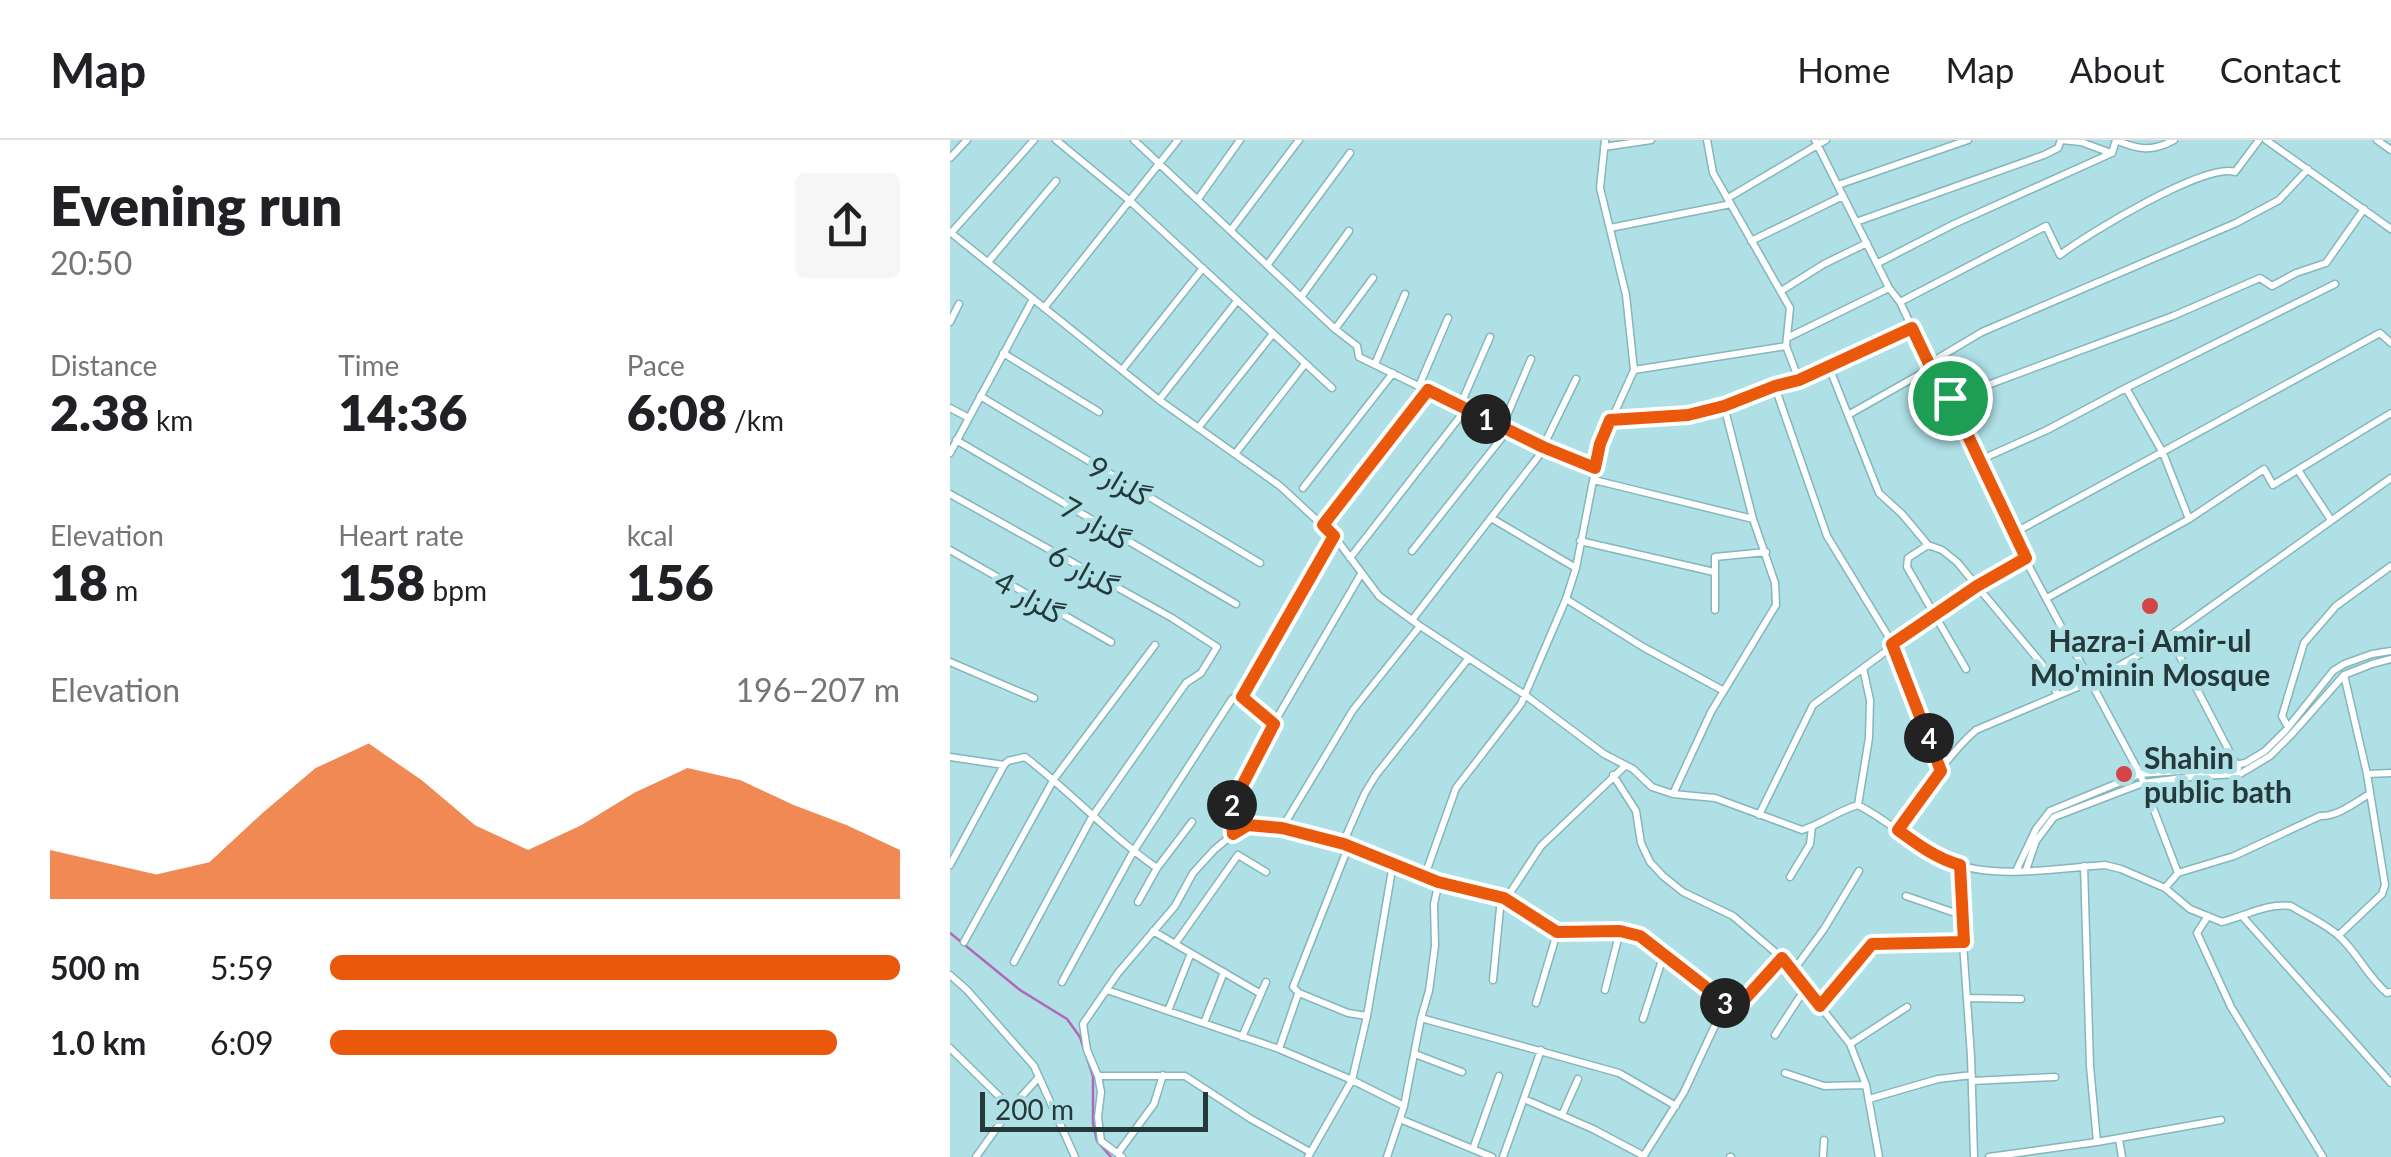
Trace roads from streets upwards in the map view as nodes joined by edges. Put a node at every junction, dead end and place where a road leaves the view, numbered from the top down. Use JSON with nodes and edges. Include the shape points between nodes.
{"nodes":[{"id":1,"x":967,"y":140,"type":"edge"},
{"id":2,"x":1034,"y":140,"type":"edge"},
{"id":3,"x":1056,"y":140,"type":"edge"},
{"id":4,"x":1134,"y":140,"type":"edge"},
{"id":5,"x":1178,"y":140,"type":"edge"},
{"id":6,"x":1240,"y":140,"type":"edge"},
{"id":7,"x":1299,"y":140,"type":"edge"},
{"id":8,"x":1651,"y":140,"type":"edge"},
{"id":9,"x":1826,"y":140,"type":"edge"},
{"id":10,"x":1968,"y":140,"type":"edge"},
{"id":11,"x":2061,"y":140,"type":"edge"},
{"id":12,"x":2174,"y":140,"type":"edge"},
{"id":13,"x":2377,"y":140,"type":"edge"},
{"id":14,"x":1710,"y":141,"type":"edge"},
{"id":15,"x":2267,"y":141,"type":"edge"},
{"id":16,"x":1816,"y":142,"type":"edge"},
{"id":17,"x":1604,"y":144,"type":"edge"},
{"id":18,"x":2391,"y":150,"type":"edge"},
{"id":19,"x":1350,"y":153,"type":"dead end"},
{"id":20,"x":2112,"y":153,"type":"junction"},
{"id":21,"x":950,"y":158,"type":"edge"},
{"id":22,"x":1160,"y":163,"type":"junction"},
{"id":23,"x":2308,"y":169,"type":"junction"},
{"id":24,"x":1056,"y":180,"type":"dead end"},
{"id":25,"x":1838,"y":184,"type":"junction"},
{"id":26,"x":1842,"y":196,"type":"junction"},
{"id":27,"x":1198,"y":198,"type":"junction"},
{"id":28,"x":1730,"y":201,"type":"junction"},
{"id":29,"x":1130,"y":202,"type":"junction"},
{"id":30,"x":2364,"y":209,"type":"junction"},
{"id":31,"x":1856,"y":222,"type":"junction"},
{"id":32,"x":1610,"y":228,"type":"junction"},
{"id":33,"x":2391,"y":229,"type":"edge"},
{"id":34,"x":1232,"y":230,"type":"junction"},
{"id":35,"x":1349,"y":231,"type":"dead end"},
{"id":36,"x":950,"y":232,"type":"edge"},
{"id":37,"x":1751,"y":241,"type":"junction"},
{"id":38,"x":1866,"y":243,"type":"junction"},
{"id":39,"x":988,"y":262,"type":"junction"},
{"id":40,"x":1878,"y":262,"type":"junction"},
{"id":41,"x":1268,"y":264,"type":"junction"},
{"id":42,"x":1202,"y":268,"type":"junction"},
{"id":43,"x":1373,"y":278,"type":"dead end"},
{"id":44,"x":2334,"y":284,"type":"dead end"},
{"id":45,"x":1889,"y":288,"type":"junction"},
{"id":46,"x":1780,"y":291,"type":"junction"},
{"id":47,"x":1404,"y":294,"type":"dead end"},
{"id":48,"x":1301,"y":296,"type":"junction"},
{"id":49,"x":1033,"y":299,"type":"junction"},
{"id":50,"x":1237,"y":301,"type":"junction"},
{"id":51,"x":1900,"y":302,"type":"junction"},
{"id":52,"x":959,"y":304,"type":"dead end"},
{"id":53,"x":1044,"y":308,"type":"junction"},
{"id":54,"x":1448,"y":318,"type":"dead end"},
{"id":55,"x":950,"y":322,"type":"edge"},
{"id":56,"x":1912,"y":328,"type":"junction"},
{"id":57,"x":1335,"y":329,"type":"junction"},
{"id":58,"x":1272,"y":334,"type":"junction"},
{"id":59,"x":1490,"y":337,"type":"dead end"},
{"id":60,"x":1786,"y":342,"type":"junction"},
{"id":61,"x":2391,"y":344,"type":"edge"},
{"id":62,"x":1003,"y":354,"type":"junction"},
{"id":63,"x":1531,"y":359,"type":"dead end"},
{"id":64,"x":1305,"y":364,"type":"junction"},
{"id":65,"x":1375,"y":364,"type":"junction"},
{"id":66,"x":1930,"y":365,"type":"junction"},
{"id":67,"x":1829,"y":367,"type":"junction"},
{"id":68,"x":1122,"y":370,"type":"junction"},
{"id":69,"x":1634,"y":370,"type":"junction"},
{"id":70,"x":1393,"y":373,"type":"junction"},
{"id":71,"x":1576,"y":378,"type":"dead end"},
{"id":72,"x":1799,"y":380,"type":"junction"},
{"id":73,"x":1419,"y":386,"type":"junction"},
{"id":74,"x":1775,"y":386,"type":"junction"},
{"id":75,"x":1332,"y":388,"type":"dead end"},
{"id":76,"x":2126,"y":388,"type":"junction"},
{"id":77,"x":1428,"y":390,"type":"junction"},
{"id":78,"x":980,"y":396,"type":"junction"},
{"id":79,"x":1950,"y":398,"type":"junction"},
{"id":80,"x":1159,"y":400,"type":"junction"},
{"id":81,"x":1724,"y":406,"type":"junction"},
{"id":82,"x":950,"y":408,"type":"edge"},
{"id":83,"x":1463,"y":408,"type":"junction"},
{"id":84,"x":1099,"y":412,"type":"dead end"},
{"id":85,"x":2391,"y":413,"type":"edge"},
{"id":86,"x":1848,"y":414,"type":"junction"},
{"id":87,"x":969,"y":418,"type":"junction"},
{"id":88,"x":1610,"y":420,"type":"junction"},
{"id":89,"x":1198,"y":428,"type":"junction"},
{"id":90,"x":1505,"y":428,"type":"junction"},
{"id":91,"x":956,"y":440,"type":"junction"},
{"id":92,"x":1543,"y":447,"type":"junction"},
{"id":93,"x":950,"y":453,"type":"edge"},
{"id":94,"x":2163,"y":453,"type":"junction"},
{"id":95,"x":1235,"y":454,"type":"junction"},
{"id":96,"x":1980,"y":460,"type":"junction"},
{"id":97,"x":1595,"y":468,"type":"junction"},
{"id":98,"x":2298,"y":470,"type":"junction"},
{"id":99,"x":2391,"y":478,"type":"edge"},
{"id":100,"x":1594,"y":480,"type":"junction"},
{"id":101,"x":1304,"y":488,"type":"dead end"},
{"id":102,"x":950,"y":494,"type":"edge"},
{"id":103,"x":1491,"y":518,"type":"junction"},
{"id":104,"x":2189,"y":518,"type":"junction"},
{"id":105,"x":1754,"y":519,"type":"junction"},
{"id":106,"x":2331,"y":520,"type":"junction"},
{"id":107,"x":1323,"y":525,"type":"junction"},
{"id":108,"x":2014,"y":533,"type":"junction"},
{"id":109,"x":1334,"y":536,"type":"junction"},
{"id":110,"x":1580,"y":542,"type":"junction"},
{"id":111,"x":1928,"y":545,"type":"junction"},
{"id":112,"x":950,"y":550,"type":"edge"},
{"id":113,"x":1412,"y":551,"type":"dead end"},
{"id":114,"x":1766,"y":552,"type":"junction"},
{"id":115,"x":1350,"y":558,"type":"junction"},
{"id":116,"x":2026,"y":558,"type":"junction"},
{"id":117,"x":1260,"y":563,"type":"dead end"},
{"id":118,"x":2391,"y":566,"type":"edge"},
{"id":119,"x":1576,"y":568,"type":"junction"},
{"id":120,"x":1714,"y":572,"type":"junction"},
{"id":121,"x":1362,"y":574,"type":"junction"},
{"id":122,"x":1977,"y":586,"type":"junction"},
{"id":123,"x":2047,"y":598,"type":"junction"},
{"id":124,"x":1566,"y":599,"type":"junction"},
{"id":125,"x":1236,"y":604,"type":"dead end"},
{"id":126,"x":1716,"y":610,"type":"dead end"},
{"id":127,"x":1935,"y":615,"type":"junction"},
{"id":128,"x":1412,"y":620,"type":"junction"},
{"id":129,"x":1420,"y":626,"type":"junction"},
{"id":130,"x":1111,"y":642,"type":"dead end"},
{"id":131,"x":1892,"y":644,"type":"junction"},
{"id":132,"x":1155,"y":645,"type":"dead end"},
{"id":133,"x":2176,"y":650,"type":"dead end"},
{"id":134,"x":2391,"y":651,"type":"edge"},
{"id":135,"x":1468,"y":659,"type":"junction"},
{"id":136,"x":2391,"y":659,"type":"edge"},
{"id":137,"x":950,"y":662,"type":"edge"},
{"id":138,"x":2344,"y":664,"type":"junction"},
{"id":139,"x":1863,"y":667,"type":"junction"},
{"id":140,"x":1966,"y":669,"type":"dead end"},
{"id":141,"x":2344,"y":674,"type":"junction"},
{"id":142,"x":2092,"y":681,"type":"junction"},
{"id":143,"x":1724,"y":691,"type":"junction"},
{"id":144,"x":2057,"y":694,"type":"junction"},
{"id":145,"x":1525,"y":695,"type":"junction"},
{"id":146,"x":1242,"y":697,"type":"junction"},
{"id":147,"x":1034,"y":698,"type":"dead end"},
{"id":148,"x":1274,"y":724,"type":"junction"},
{"id":149,"x":2288,"y":731,"type":"junction"},
{"id":150,"x":950,"y":757,"type":"edge"},
{"id":151,"x":1004,"y":764,"type":"junction"},
{"id":152,"x":1625,"y":766,"type":"junction"},
{"id":153,"x":2239,"y":770,"type":"junction"},
{"id":154,"x":1941,"y":771,"type":"junction"},
{"id":155,"x":2391,"y":773,"type":"edge"},
{"id":156,"x":2366,"y":774,"type":"junction"},
{"id":157,"x":1613,"y":775,"type":"junction"},
{"id":158,"x":2142,"y":778,"type":"junction"},
{"id":159,"x":1054,"y":779,"type":"junction"},
{"id":160,"x":1672,"y":794,"type":"junction"},
{"id":161,"x":2368,"y":795,"type":"junction"},
{"id":162,"x":1858,"y":805,"type":"junction"},
{"id":163,"x":1760,"y":816,"type":"junction"},
{"id":164,"x":1092,"y":817,"type":"junction"},
{"id":165,"x":1192,"y":822,"type":"dead end"},
{"id":166,"x":1812,"y":827,"type":"junction"},
{"id":167,"x":1282,"y":828,"type":"junction"},
{"id":168,"x":1898,"y":830,"type":"junction"},
{"id":169,"x":1233,"y":834,"type":"junction"},
{"id":170,"x":1346,"y":844,"type":"junction"},
{"id":171,"x":1133,"y":852,"type":"junction"},
{"id":172,"x":950,"y":864,"type":"edge"},
{"id":173,"x":1393,"y":864,"type":"junction"},
{"id":174,"x":1960,"y":865,"type":"junction"},
{"id":175,"x":2084,"y":866,"type":"junction"},
{"id":176,"x":1157,"y":868,"type":"junction"},
{"id":177,"x":2021,"y":870,"type":"junction"},
{"id":178,"x":1266,"y":872,"type":"dead end"},
{"id":179,"x":1859,"y":872,"type":"dead end"},
{"id":180,"x":2178,"y":873,"type":"junction"},
{"id":181,"x":1425,"y":875,"type":"junction"},
{"id":182,"x":1790,"y":877,"type":"dead end"},
{"id":183,"x":1438,"y":882,"type":"junction"},
{"id":184,"x":2164,"y":888,"type":"junction"},
{"id":185,"x":1906,"y":896,"type":"dead end"},
{"id":186,"x":1503,"y":898,"type":"junction"},
{"id":187,"x":1138,"y":902,"type":"dead end"},
{"id":188,"x":1961,"y":916,"type":"junction"},
{"id":189,"x":2208,"y":916,"type":"junction"},
{"id":190,"x":2242,"y":916,"type":"junction"},
{"id":191,"x":1153,"y":931,"type":"junction"},
{"id":192,"x":1620,"y":931,"type":"junction"},
{"id":193,"x":1557,"y":932,"type":"junction"},
{"id":194,"x":2339,"y":936,"type":"junction"},
{"id":195,"x":964,"y":942,"type":"dead end"},
{"id":196,"x":1964,"y":942,"type":"junction"},
{"id":197,"x":1176,"y":944,"type":"junction"},
{"id":198,"x":1191,"y":953,"type":"junction"},
{"id":199,"x":1664,"y":954,"type":"junction"},
{"id":200,"x":1782,"y":958,"type":"junction"},
{"id":201,"x":1014,"y":962,"type":"dead end"},
{"id":202,"x":1792,"y":971,"type":"junction"},
{"id":203,"x":1224,"y":972,"type":"junction"},
{"id":204,"x":950,"y":975,"type":"edge"},
{"id":205,"x":1493,"y":980,"type":"dead end"},
{"id":206,"x":1062,"y":982,"type":"dead end"},
{"id":207,"x":1266,"y":982,"type":"dead end"},
{"id":208,"x":1808,"y":989,"type":"junction"},
{"id":209,"x":1107,"y":990,"type":"junction"},
{"id":210,"x":1605,"y":990,"type":"dead end"},
{"id":211,"x":2391,"y":992,"type":"edge"},
{"id":212,"x":1261,"y":994,"type":"junction"},
{"id":213,"x":1299,"y":994,"type":"junction"},
{"id":214,"x":1967,"y":998,"type":"junction"},
{"id":215,"x":2020,"y":998,"type":"dead end"},
{"id":216,"x":1536,"y":1003,"type":"dead end"},
{"id":217,"x":1725,"y":1004,"type":"junction"},
{"id":218,"x":1820,"y":1006,"type":"junction"},
{"id":219,"x":1907,"y":1007,"type":"dead end"},
{"id":220,"x":1168,"y":1012,"type":"junction"},
{"id":221,"x":1367,"y":1016,"type":"junction"},
{"id":222,"x":1420,"y":1018,"type":"junction"},
{"id":223,"x":1644,"y":1018,"type":"dead end"},
{"id":224,"x":1204,"y":1023,"type":"junction"},
{"id":225,"x":1776,"y":1035,"type":"dead end"},
{"id":226,"x":1242,"y":1037,"type":"junction"},
{"id":227,"x":1850,"y":1044,"type":"junction"},
{"id":228,"x":950,"y":1048,"type":"edge"},
{"id":229,"x":1279,"y":1049,"type":"junction"},
{"id":230,"x":1542,"y":1050,"type":"junction"},
{"id":231,"x":1415,"y":1054,"type":"junction"},
{"id":232,"x":1462,"y":1072,"type":"dead end"},
{"id":233,"x":1785,"y":1074,"type":"dead end"},
{"id":234,"x":1098,"y":1076,"type":"junction"},
{"id":235,"x":1162,"y":1076,"type":"junction"},
{"id":236,"x":1499,"y":1076,"type":"dead end"},
{"id":237,"x":1038,"y":1077,"type":"junction"},
{"id":238,"x":2055,"y":1077,"type":"dead end"},
{"id":239,"x":1972,"y":1078,"type":"junction"},
{"id":240,"x":1578,"y":1079,"type":"dead end"},
{"id":241,"x":1352,"y":1080,"type":"junction"},
{"id":242,"x":2391,"y":1082,"type":"edge"},
{"id":243,"x":1866,"y":1085,"type":"junction"},
{"id":244,"x":1524,"y":1099,"type":"junction"},
{"id":245,"x":1869,"y":1099,"type":"junction"},
{"id":246,"x":1404,"y":1106,"type":"junction"},
{"id":247,"x":1676,"y":1106,"type":"junction"},
{"id":248,"x":1011,"y":1108,"type":"junction"},
{"id":249,"x":1562,"y":1115,"type":"junction"},
{"id":250,"x":1400,"y":1119,"type":"junction"},
{"id":251,"x":2222,"y":1120,"type":"dead end"},
{"id":252,"x":2118,"y":1138,"type":"junction"},
{"id":253,"x":1824,"y":1140,"type":"dead end"},
{"id":254,"x":2097,"y":1142,"type":"junction"},
{"id":255,"x":2083,"y":1144,"type":"junction"},
{"id":256,"x":2054,"y":1147,"type":"junction"},
{"id":257,"x":1474,"y":1149,"type":"junction"},
{"id":258,"x":1120,"y":1155,"type":"edge"},
{"id":259,"x":1309,"y":1155,"type":"edge"},
{"id":260,"x":2016,"y":1155,"type":"edge"},
{"id":261,"x":980,"y":1156,"type":"edge"},
{"id":262,"x":1643,"y":1156,"type":"edge"},
{"id":263,"x":1076,"y":1157,"type":"edge"},
{"id":264,"x":1387,"y":1157,"type":"edge"},
{"id":265,"x":1492,"y":1157,"type":"edge"},
{"id":266,"x":1502,"y":1157,"type":"edge"},
{"id":267,"x":1823,"y":1157,"type":"edge"},
{"id":268,"x":1879,"y":1157,"type":"edge"},
{"id":269,"x":1974,"y":1157,"type":"edge"},
{"id":270,"x":1990,"y":1157,"type":"edge"},
{"id":271,"x":2055,"y":1157,"type":"edge"},
{"id":272,"x":2085,"y":1157,"type":"edge"},
{"id":273,"x":2122,"y":1157,"type":"edge"},
{"id":274,"x":2323,"y":1157,"type":"edge"}],
"edges":[{"from":1,"to":21,"type":"street"},
{"from":2,"to":36,"type":"street"},
{"from":3,"to":29,"type":"street"},
{"from":4,"to":22,"type":"street"},
{"from":5,"to":22,"type":"street"},
{"from":6,"to":27,"type":"street"},
{"from":7,"to":34,"type":"street"},
{"from":8,"to":17,"type":"street"},
{"from":9,"to":16,"type":"street"},
{"from":10,"to":25,"type":"street"},
{"from":11,"to":20,"type":"street"},
{"from":11,"to":31,"type":"street","via":[[2044,155]]},
{"from":12,"to":20,"type":"street","via":[[2142,148],[2116,140]]},
{"from":13,"to":18,"type":"street"},
{"from":14,"to":28,"type":"street","via":[[1713,173]]},
{"from":15,"to":23,"type":"street"},
{"from":15,"to":51,"type":"street","via":[[2235,172],[2226,169],[2181,186],[2060,254],[2046,226]]},
{"from":16,"to":25,"type":"street"},
{"from":16,"to":28,"type":"street"},
{"from":17,"to":32,"type":"street","via":[[1600,188]]},
{"from":19,"to":41,"type":"street"},
{"from":20,"to":40,"type":"street"},
{"from":22,"to":27,"type":"street"},
{"from":22,"to":29,"type":"street"},
{"from":23,"to":30,"type":"street"},
{"from":23,"to":66,"type":"street","via":[[2279,200],[2236,223],[1982,332]]},
{"from":24,"to":39,"type":"street"},
{"from":25,"to":26,"type":"street"},
{"from":26,"to":31,"type":"street"},
{"from":26,"to":37,"type":"street"},
{"from":27,"to":34,"type":"street"},
{"from":28,"to":32,"type":"street"},
{"from":28,"to":37,"type":"street"},
{"from":29,"to":42,"type":"street"},
{"from":29,"to":53,"type":"street"},
{"from":30,"to":33,"type":"street"},
{"from":30,"to":79,"type":"street","via":[[2326,262],[2278,285],[2260,278]]},
{"from":31,"to":38,"type":"street"},
{"from":32,"to":69,"type":"street"},
{"from":34,"to":41,"type":"street"},
{"from":35,"to":48,"type":"street"},
{"from":36,"to":39,"type":"street"},
{"from":37,"to":46,"type":"street"},
{"from":38,"to":40,"type":"street"},
{"from":38,"to":46,"type":"street"},
{"from":39,"to":49,"type":"street"},
{"from":40,"to":45,"type":"street"},
{"from":41,"to":48,"type":"street"},
{"from":42,"to":50,"type":"street"},
{"from":42,"to":68,"type":"street"},
{"from":43,"to":57,"type":"street"},
{"from":44,"to":76,"type":"street"},
{"from":45,"to":51,"type":"street"},
{"from":45,"to":60,"type":"street"},
{"from":46,"to":60,"type":"street","via":[[1790,308]]},
{"from":47,"to":65,"type":"street"},
{"from":48,"to":57,"type":"street"},
{"from":49,"to":53,"type":"street"},
{"from":49,"to":62,"type":"street"},
{"from":50,"to":58,"type":"street"},
{"from":50,"to":80,"type":"street"},
{"from":51,"to":56,"type":"street"},
{"from":52,"to":55,"type":"street"},
{"from":53,"to":68,"type":"street"},
{"from":54,"to":73,"type":"street"},
{"from":56,"to":66,"type":"street"},
{"from":56,"to":67,"type":"street"},
{"from":57,"to":65,"type":"street"},
{"from":58,"to":64,"type":"street"},
{"from":58,"to":89,"type":"street"},
{"from":59,"to":83,"type":"street"},
{"from":60,"to":69,"type":"street"},
{"from":60,"to":72,"type":"street"},
{"from":61,"to":94,"type":"street","via":[[2380,334]]},
{"from":62,"to":78,"type":"street"},
{"from":62,"to":84,"type":"street"},
{"from":63,"to":90,"type":"street"},
{"from":64,"to":75,"type":"street"},
{"from":64,"to":95,"type":"street"},
{"from":65,"to":70,"type":"street"},
{"from":66,"to":79,"type":"street"},
{"from":66,"to":86,"type":"street"},
{"from":67,"to":72,"type":"street"},
{"from":67,"to":86,"type":"street"},
{"from":68,"to":80,"type":"street"},
{"from":69,"to":88,"type":"street"},
{"from":70,"to":73,"type":"street"},
{"from":70,"to":101,"type":"street"},
{"from":71,"to":92,"type":"street"},
{"from":72,"to":74,"type":"street"},
{"from":73,"to":77,"type":"street"},
{"from":74,"to":81,"type":"street"},
{"from":74,"to":131,"type":"street","via":[[1828,536]]},
{"from":76,"to":94,"type":"street"},
{"from":76,"to":96,"type":"street"},
{"from":77,"to":83,"type":"street"},
{"from":77,"to":107,"type":"street"},
{"from":78,"to":87,"type":"street"},
{"from":78,"to":117,"type":"street","name":"گلزار9"},
{"from":79,"to":96,"type":"street"},
{"from":80,"to":89,"type":"street"},
{"from":81,"to":88,"type":"street"},
{"from":81,"to":105,"type":"street"},
{"from":82,"to":87,"type":"street"},
{"from":83,"to":90,"type":"street"},
{"from":83,"to":115,"type":"street"},
{"from":85,"to":98,"type":"street"},
{"from":86,"to":111,"type":"street","via":[[1879,493]]},
{"from":87,"to":91,"type":"street"},
{"from":88,"to":97,"type":"street"},
{"from":89,"to":95,"type":"street"},
{"from":90,"to":92,"type":"street"},
{"from":90,"to":113,"type":"street"},
{"from":91,"to":93,"type":"street"},
{"from":91,"to":125,"type":"street","name":"گلزار 7"},
{"from":92,"to":97,"type":"street"},
{"from":92,"to":103,"type":"street"},
{"from":94,"to":104,"type":"street"},
{"from":94,"to":108,"type":"street"},
{"from":95,"to":107,"type":"street"},
{"from":96,"to":108,"type":"street"},
{"from":97,"to":100,"type":"street"},
{"from":98,"to":104,"type":"street","via":[[2273,486],[2264,469]]},
{"from":98,"to":106,"type":"street"},
{"from":99,"to":106,"type":"street"},
{"from":100,"to":105,"type":"street"},
{"from":100,"to":110,"type":"street"},
{"from":102,"to":164,"type":"street","name":"گلزار 6","via":[[1217,647]]},
{"from":103,"to":119,"type":"street"},
{"from":103,"to":128,"type":"street"},
{"from":104,"to":123,"type":"street"},
{"from":105,"to":114,"type":"street"},
{"from":106,"to":142,"type":"street","via":[[2160,643]]},
{"from":107,"to":109,"type":"street"},
{"from":108,"to":116,"type":"street"},
{"from":109,"to":115,"type":"street"},
{"from":109,"to":146,"type":"street"},
{"from":110,"to":119,"type":"street"},
{"from":110,"to":120,"type":"street"},
{"from":111,"to":122,"type":"street","via":[[1957,562]]},
{"from":111,"to":127,"type":"street","via":[[1906,561]]},
{"from":112,"to":130,"type":"street","name":"گلزار 4"},
{"from":114,"to":120,"type":"street","via":[[1715,557]]},
{"from":114,"to":143,"type":"street","via":[[1776,605]]},
{"from":115,"to":121,"type":"street"},
{"from":116,"to":122,"type":"street"},
{"from":116,"to":123,"type":"street"},
{"from":118,"to":149,"type":"street","via":[[2336,606],[2304,643],[2282,716]]},
{"from":119,"to":124,"type":"street"},
{"from":120,"to":126,"type":"street"},
{"from":121,"to":128,"type":"street"},
{"from":121,"to":148,"type":"street"},
{"from":122,"to":127,"type":"street"},
{"from":122,"to":144,"type":"street","via":[[2046,668]]},
{"from":123,"to":142,"type":"street"},
{"from":124,"to":143,"type":"street"},
{"from":124,"to":145,"type":"street"},
{"from":127,"to":131,"type":"street"},
{"from":127,"to":140,"type":"street"},
{"from":128,"to":129,"type":"street"},
{"from":129,"to":135,"type":"street"},
{"from":129,"to":167,"type":"street","via":[[1353,710]]},
{"from":131,"to":139,"type":"street"},
{"from":131,"to":154,"type":"street"},
{"from":132,"to":159,"type":"street"},
{"from":133,"to":153,"type":"street"},
{"from":134,"to":138,"type":"street"},
{"from":135,"to":145,"type":"street"},
{"from":135,"to":170,"type":"street","via":[[1376,775]]},
{"from":136,"to":141,"type":"street"},
{"from":137,"to":147,"type":"street"},
{"from":138,"to":141,"type":"street"},
{"from":138,"to":149,"type":"street"},
{"from":139,"to":162,"type":"street","via":[[1869,738]]},
{"from":139,"to":163,"type":"street","via":[[1813,706]]},
{"from":141,"to":149,"type":"street"},
{"from":141,"to":156,"type":"street"},
{"from":142,"to":144,"type":"street"},
{"from":142,"to":158,"type":"street"},
{"from":143,"to":160,"type":"street"},
{"from":144,"to":154,"type":"street","via":[[1976,730]]},
{"from":145,"to":152,"type":"street"},
{"from":145,"to":181,"type":"street","via":[[1456,788]]},
{"from":146,"to":148,"type":"street"},
{"from":146,"to":171,"type":"street","via":[[1232,699]]},
{"from":148,"to":169,"type":"street","via":[[1231,807]]},
{"from":149,"to":153,"type":"street"},
{"from":150,"to":151,"type":"street"},
{"from":151,"to":159,"type":"street","via":[[1025,757]]},
{"from":151,"to":172,"type":"street"},
{"from":152,"to":157,"type":"street"},
{"from":152,"to":160,"type":"street"},
{"from":153,"to":158,"type":"street"},
{"from":154,"to":168,"type":"street"},
{"from":155,"to":156,"type":"street"},
{"from":156,"to":161,"type":"street"},
{"from":157,"to":186,"type":"street","via":[[1540,846]]},
{"from":157,"to":200,"type":"street","via":[[1662,876],[1734,916]]},
{"from":158,"to":177,"type":"street","via":[[2054,817]]},
{"from":158,"to":180,"type":"street"},
{"from":159,"to":164,"type":"street"},
{"from":159,"to":195,"type":"street"},
{"from":160,"to":163,"type":"street","via":[[1715,798]]},
{"from":161,"to":180,"type":"street","via":[[2234,856]]},
{"from":161,"to":194,"type":"street","via":[[2385,885]]},
{"from":162,"to":166,"type":"street"},
{"from":162,"to":168,"type":"street"},
{"from":163,"to":166,"type":"street","via":[[1802,830]]},
{"from":164,"to":171,"type":"street"},
{"from":164,"to":201,"type":"street"},
{"from":165,"to":176,"type":"street"},
{"from":166,"to":182,"type":"street","via":[[1810,844]]},
{"from":167,"to":169,"type":"street","via":[[1248,825]]},
{"from":167,"to":170,"type":"street"},
{"from":168,"to":174,"type":"street"},
{"from":169,"to":191,"type":"street","via":[[1193,873]]},
{"from":170,"to":173,"type":"street"},
{"from":170,"to":213,"type":"street","via":[[1293,988]]},
{"from":171,"to":176,"type":"street"},
{"from":171,"to":206,"type":"street"},
{"from":173,"to":181,"type":"street"},
{"from":173,"to":221,"type":"street"},
{"from":174,"to":177,"type":"street"},
{"from":174,"to":188,"type":"street"},
{"from":175,"to":177,"type":"street"},
{"from":175,"to":184,"type":"street","via":[[2121,869]]},
{"from":175,"to":254,"type":"street"},
{"from":176,"to":187,"type":"street"},
{"from":178,"to":197,"type":"street","via":[[1238,855]]},
{"from":179,"to":202,"type":"street"},
{"from":180,"to":184,"type":"street"},
{"from":181,"to":183,"type":"street"},
{"from":183,"to":186,"type":"street"},
{"from":183,"to":222,"type":"street","via":[[1435,946]]},
{"from":184,"to":189,"type":"street"},
{"from":185,"to":188,"type":"street"},
{"from":186,"to":193,"type":"street"},
{"from":186,"to":205,"type":"street"},
{"from":188,"to":196,"type":"street"},
{"from":189,"to":190,"type":"street","via":[[2222,922]]},
{"from":189,"to":274,"type":"street","via":[[2197,933],[2231,1006]]},
{"from":190,"to":194,"type":"street","via":[[2283,904]]},
{"from":190,"to":242,"type":"street"},
{"from":191,"to":197,"type":"street"},
{"from":191,"to":209,"type":"street"},
{"from":192,"to":193,"type":"street"},
{"from":192,"to":199,"type":"street"},
{"from":192,"to":210,"type":"street"},
{"from":193,"to":216,"type":"street"},
{"from":194,"to":211,"type":"street","via":[[2374,983]]},
{"from":196,"to":214,"type":"street"},
{"from":196,"to":218,"type":"street","via":[[1872,944]]},
{"from":197,"to":198,"type":"street"},
{"from":198,"to":203,"type":"street"},
{"from":198,"to":220,"type":"street"},
{"from":199,"to":217,"type":"street"},
{"from":199,"to":223,"type":"street"},
{"from":200,"to":202,"type":"street"},
{"from":200,"to":217,"type":"street","via":[[1735,1010]]},
{"from":202,"to":208,"type":"street"},
{"from":203,"to":212,"type":"street"},
{"from":203,"to":224,"type":"street"},
{"from":204,"to":237,"type":"street"},
{"from":207,"to":212,"type":"street"},
{"from":208,"to":218,"type":"street"},
{"from":208,"to":225,"type":"street"},
{"from":209,"to":220,"type":"street"},
{"from":209,"to":234,"type":"street","via":[[1084,1024]]},
{"from":212,"to":226,"type":"street"},
{"from":213,"to":221,"type":"street"},
{"from":213,"to":229,"type":"street"},
{"from":214,"to":215,"type":"street"},
{"from":214,"to":239,"type":"street"},
{"from":217,"to":247,"type":"street"},
{"from":218,"to":227,"type":"street"},
{"from":219,"to":227,"type":"street"},
{"from":220,"to":224,"type":"street"},
{"from":221,"to":241,"type":"street"},
{"from":222,"to":230,"type":"street"},
{"from":222,"to":231,"type":"street"},
{"from":224,"to":226,"type":"street"},
{"from":226,"to":229,"type":"street"},
{"from":227,"to":243,"type":"street"},
{"from":228,"to":248,"type":"street"},
{"from":229,"to":241,"type":"street"},
{"from":230,"to":244,"type":"street"},
{"from":230,"to":247,"type":"street","via":[[1626,1076]]},
{"from":231,"to":232,"type":"street"},
{"from":231,"to":246,"type":"street"},
{"from":233,"to":243,"type":"street","via":[[1824,1086]]},
{"from":234,"to":235,"type":"street"},
{"from":234,"to":258,"type":"street","via":[[1101,1141]]},
{"from":235,"to":258,"type":"street","via":[[1154,1104]]},
{"from":235,"to":259,"type":"street","via":[[1185,1076]]},
{"from":236,"to":257,"type":"street"},
{"from":237,"to":248,"type":"street"},
{"from":237,"to":263,"type":"street"},
{"from":238,"to":239,"type":"street"},
{"from":239,"to":245,"type":"street","via":[[1938,1079]]},
{"from":239,"to":269,"type":"street"},
{"from":240,"to":249,"type":"street"},
{"from":241,"to":246,"type":"street"},
{"from":241,"to":259,"type":"street"},
{"from":243,"to":245,"type":"street"},
{"from":244,"to":249,"type":"street"},
{"from":244,"to":266,"type":"street"},
{"from":245,"to":268,"type":"street"},
{"from":246,"to":250,"type":"street"},
{"from":247,"to":262,"type":"street"},
{"from":248,"to":261,"type":"street"},
{"from":249,"to":262,"type":"street"},
{"from":250,"to":257,"type":"street"},
{"from":250,"to":264,"type":"street"},
{"from":251,"to":252,"type":"street"},
{"from":252,"to":254,"type":"street"},
{"from":252,"to":273,"type":"street"},
{"from":253,"to":267,"type":"street"},
{"from":254,"to":255,"type":"street"},
{"from":255,"to":256,"type":"street"},
{"from":255,"to":272,"type":"street"},
{"from":256,"to":260,"type":"street"},
{"from":256,"to":271,"type":"street"},
{"from":257,"to":265,"type":"street"},
{"from":260,"to":270,"type":"street"}]}
